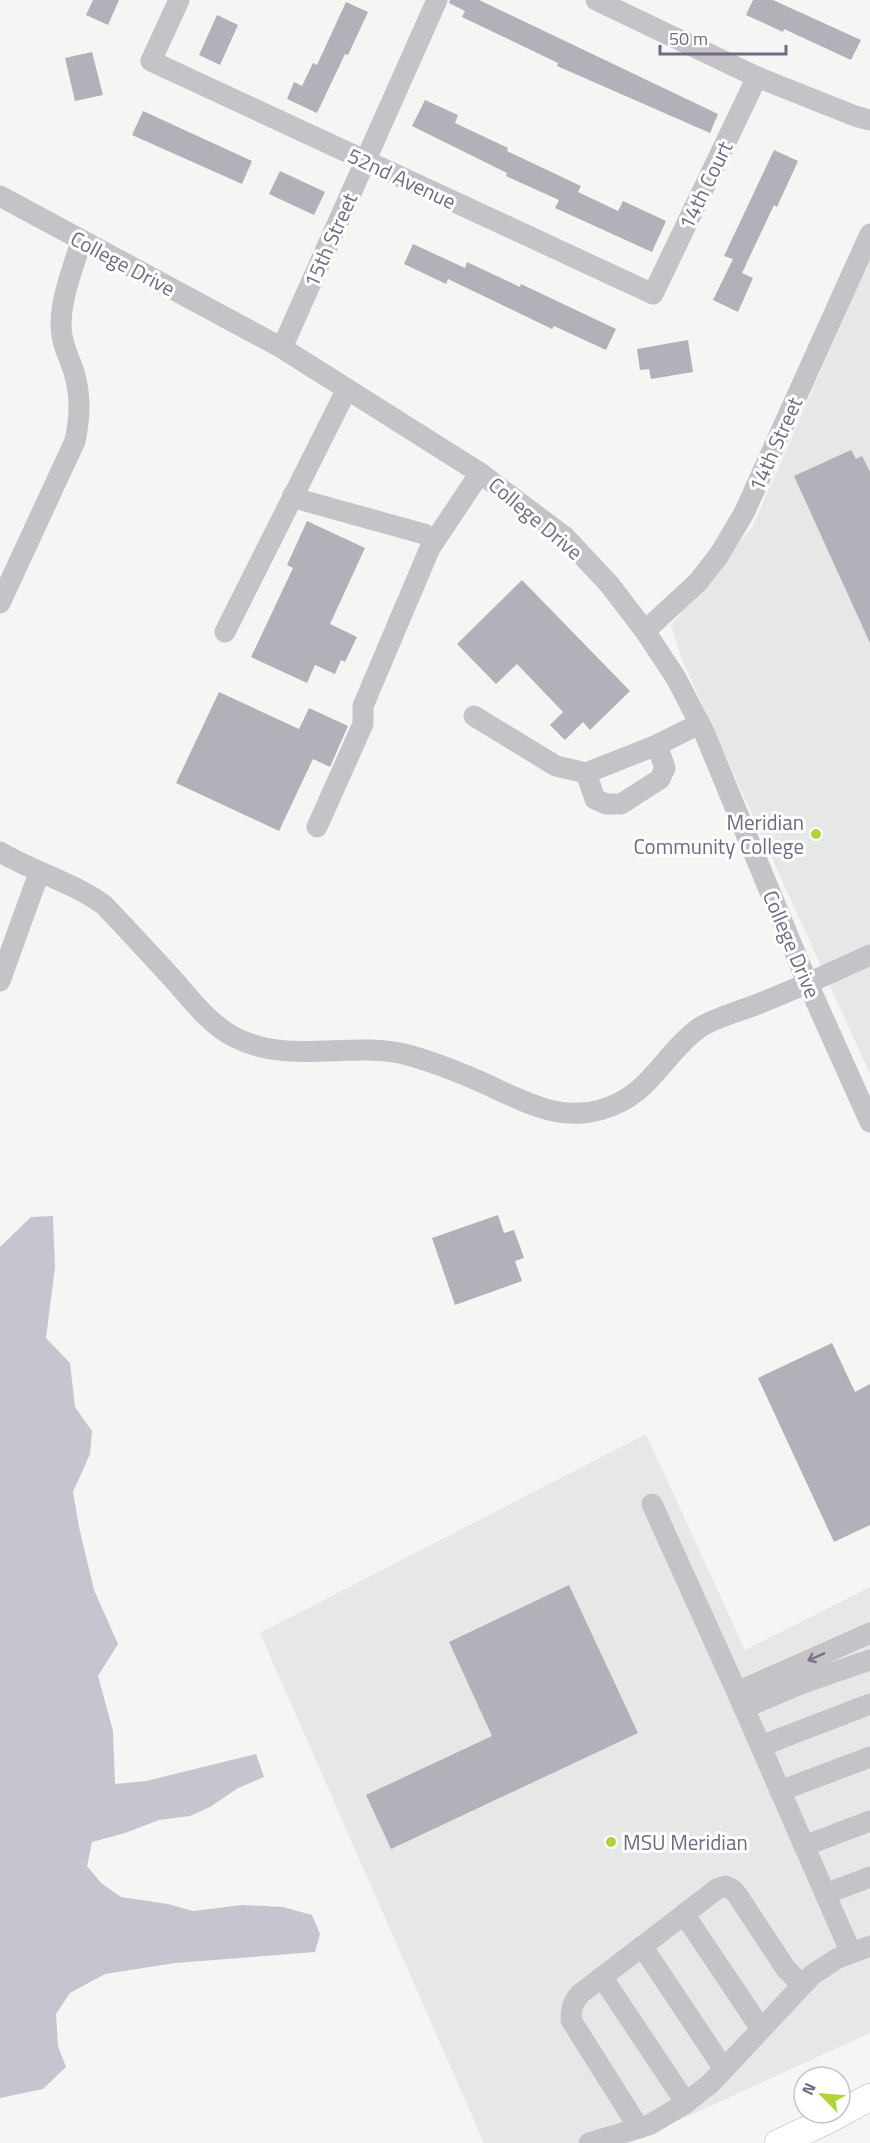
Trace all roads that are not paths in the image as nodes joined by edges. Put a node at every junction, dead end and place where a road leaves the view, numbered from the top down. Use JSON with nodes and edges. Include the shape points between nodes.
{"nodes":[{"id":1,"x":179,"y":0,"type":"edge"},
{"id":2,"x":437,"y":0,"type":"edge"},
{"id":3,"x":596,"y":0,"type":"edge"},
{"id":4,"x":757,"y":77,"type":"junction"},
{"id":5,"x":870,"y":120,"type":"edge"},
{"id":6,"x":365,"y":161,"type":"junction"},
{"id":7,"x":0,"y":196,"type":"edge"},
{"id":8,"x":870,"y":234,"type":"edge"},
{"id":9,"x":81,"y":241,"type":"junction"},
{"id":10,"x":653,"y":294,"type":"joint"},
{"id":11,"x":282,"y":348,"type":"junction"},
{"id":12,"x":347,"y":389,"type":"junction"},
{"id":13,"x":480,"y":473,"type":"junction"},
{"id":14,"x":294,"y":495,"type":"junction"},
{"id":15,"x":435,"y":540,"type":"junction"},
{"id":16,"x":0,"y":603,"type":"edge"},
{"id":17,"x":645,"y":631,"type":"junction"},
{"id":18,"x":225,"y":632,"type":"dead end"},
{"id":19,"x":474,"y":716,"type":"dead end"},
{"id":20,"x":699,"y":724,"type":"junction"},
{"id":21,"x":657,"y":745,"type":"junction"},
{"id":22,"x":586,"y":773,"type":"junction"},
{"id":23,"x":317,"y":826,"type":"dead end"},
{"id":24,"x":0,"y":852,"type":"edge"},
{"id":25,"x":39,"y":873,"type":"junction"},
{"id":26,"x":870,"y":955,"type":"edge"},
{"id":27,"x":0,"y":981,"type":"edge"},
{"id":28,"x":808,"y":984,"type":"junction"},
{"id":29,"x":870,"y":1122,"type":"edge"},
{"id":30,"x":652,"y":1504,"type":"dead end"},
{"id":31,"x":870,"y":1634,"type":"edge"},
{"id":32,"x":870,"y":1660,"type":"edge"},
{"id":33,"x":741,"y":1700,"type":"junction"},
{"id":34,"x":870,"y":1704,"type":"edge"},
{"id":35,"x":761,"y":1746,"type":"junction"},
{"id":36,"x":870,"y":1757,"type":"edge"},
{"id":37,"x":780,"y":1791,"type":"junction"},
{"id":38,"x":870,"y":1821,"type":"edge"},
{"id":39,"x":804,"y":1846,"type":"junction"},
{"id":40,"x":870,"y":1877,"type":"edge"},
{"id":41,"x":825,"y":1894,"type":"junction"},
{"id":42,"x":684,"y":1914,"type":"junction"},
{"id":43,"x":642,"y":1946,"type":"junction"},
{"id":44,"x":860,"y":1950,"type":"edge"},
{"id":45,"x":602,"y":1977,"type":"junction"},
{"id":46,"x":802,"y":1985,"type":"junction"},
{"id":47,"x":761,"y":2029,"type":"junction"},
{"id":48,"x":724,"y":2068,"type":"junction"},
{"id":49,"x":870,"y":2097,"type":"edge"},
{"id":50,"x":686,"y":2103,"type":"junction"},
{"id":51,"x":639,"y":2128,"type":"junction"},
{"id":52,"x":589,"y":2143,"type":"edge"},
{"id":53,"x":778,"y":2143,"type":"edge"}],
"edges":[{"from":1,"to":6,"type":"street","name":"52nd Avenue","via":[[152,61]]},
{"from":2,"to":6,"type":"street","name":"15th Street"},
{"from":3,"to":4,"type":"street"},
{"from":4,"to":5,"type":"street"},
{"from":4,"to":10,"type":"street","name":"14th Court"},
{"from":6,"to":10,"type":"street","name":"52nd Avenue"},
{"from":6,"to":11,"type":"street","name":"15th Street"},
{"from":7,"to":9,"type":"street","name":"College Drive"},
{"from":8,"to":17,"type":"street","name":"14th Street","via":[[744,513],[698,582]]},
{"from":9,"to":11,"type":"street","name":"College Drive"},
{"from":9,"to":16,"type":"street","via":[[61,316],[62,337],[78,393],[80,418],[75,441]]},
{"from":11,"to":12,"type":"street","name":"College Drive"},
{"from":12,"to":13,"type":"street","name":"College Drive"},
{"from":12,"to":14,"type":"street"},
{"from":13,"to":15,"type":"street"},
{"from":13,"to":17,"type":"street","name":"College Drive","via":[[565,537],[609,584]]},
{"from":14,"to":15,"type":"street"},
{"from":14,"to":18,"type":"street"},
{"from":15,"to":23,"type":"street","via":[[363,706],[363,724]]},
{"from":17,"to":20,"type":"street","name":"College Drive","via":[[676,678]]},
{"from":19,"to":22,"type":"street","via":[[556,766]]},
{"from":20,"to":21,"type":"street"},
{"from":20,"to":28,"type":"street","name":"College Drive"},
{"from":21,"to":22,"type":"street"},
{"from":21,"to":22,"type":"street","via":[[665,768],[660,779],[621,804],[595,799]]},
{"from":24,"to":25,"type":"street"},
{"from":25,"to":27,"type":"street"},
{"from":25,"to":28,"type":"street","via":[[89,894],[104,905],[214,1023],[232,1036],[297,1053],[397,1052],[471,1077],[554,1113],[575,1115],[617,1105],[639,1092],[701,1027]]},
{"from":26,"to":28,"type":"street"},
{"from":28,"to":29,"type":"street","name":"College Drive"},
{"from":30,"to":33,"type":"street"},
{"from":31,"to":33,"type":"street","one_way":true},
{"from":32,"to":33,"type":"street"},
{"from":33,"to":35,"type":"street"},
{"from":34,"to":35,"type":"street"},
{"from":35,"to":37,"type":"street"},
{"from":36,"to":37,"type":"street"},
{"from":37,"to":39,"type":"street"},
{"from":38,"to":39,"type":"street"},
{"from":39,"to":41,"type":"street"},
{"from":40,"to":41,"type":"street"},
{"from":41,"to":44,"type":"street"},
{"from":42,"to":43,"type":"street"},
{"from":42,"to":46,"type":"street","via":[[717,1889],[726,1886],[733,1890],[786,1969]]},
{"from":42,"to":47,"type":"street"},
{"from":43,"to":45,"type":"street"},
{"from":43,"to":48,"type":"street"},
{"from":44,"to":46,"type":"street","via":[[838,1958]]},
{"from":45,"to":50,"type":"street"},
{"from":45,"to":51,"type":"street","via":[[574,2001],[571,2020]]},
{"from":46,"to":47,"type":"street"},
{"from":47,"to":48,"type":"street"},
{"from":48,"to":50,"type":"street"},
{"from":49,"to":53,"type":"main road"},
{"from":50,"to":51,"type":"street"},
{"from":51,"to":52,"type":"street"}]}
